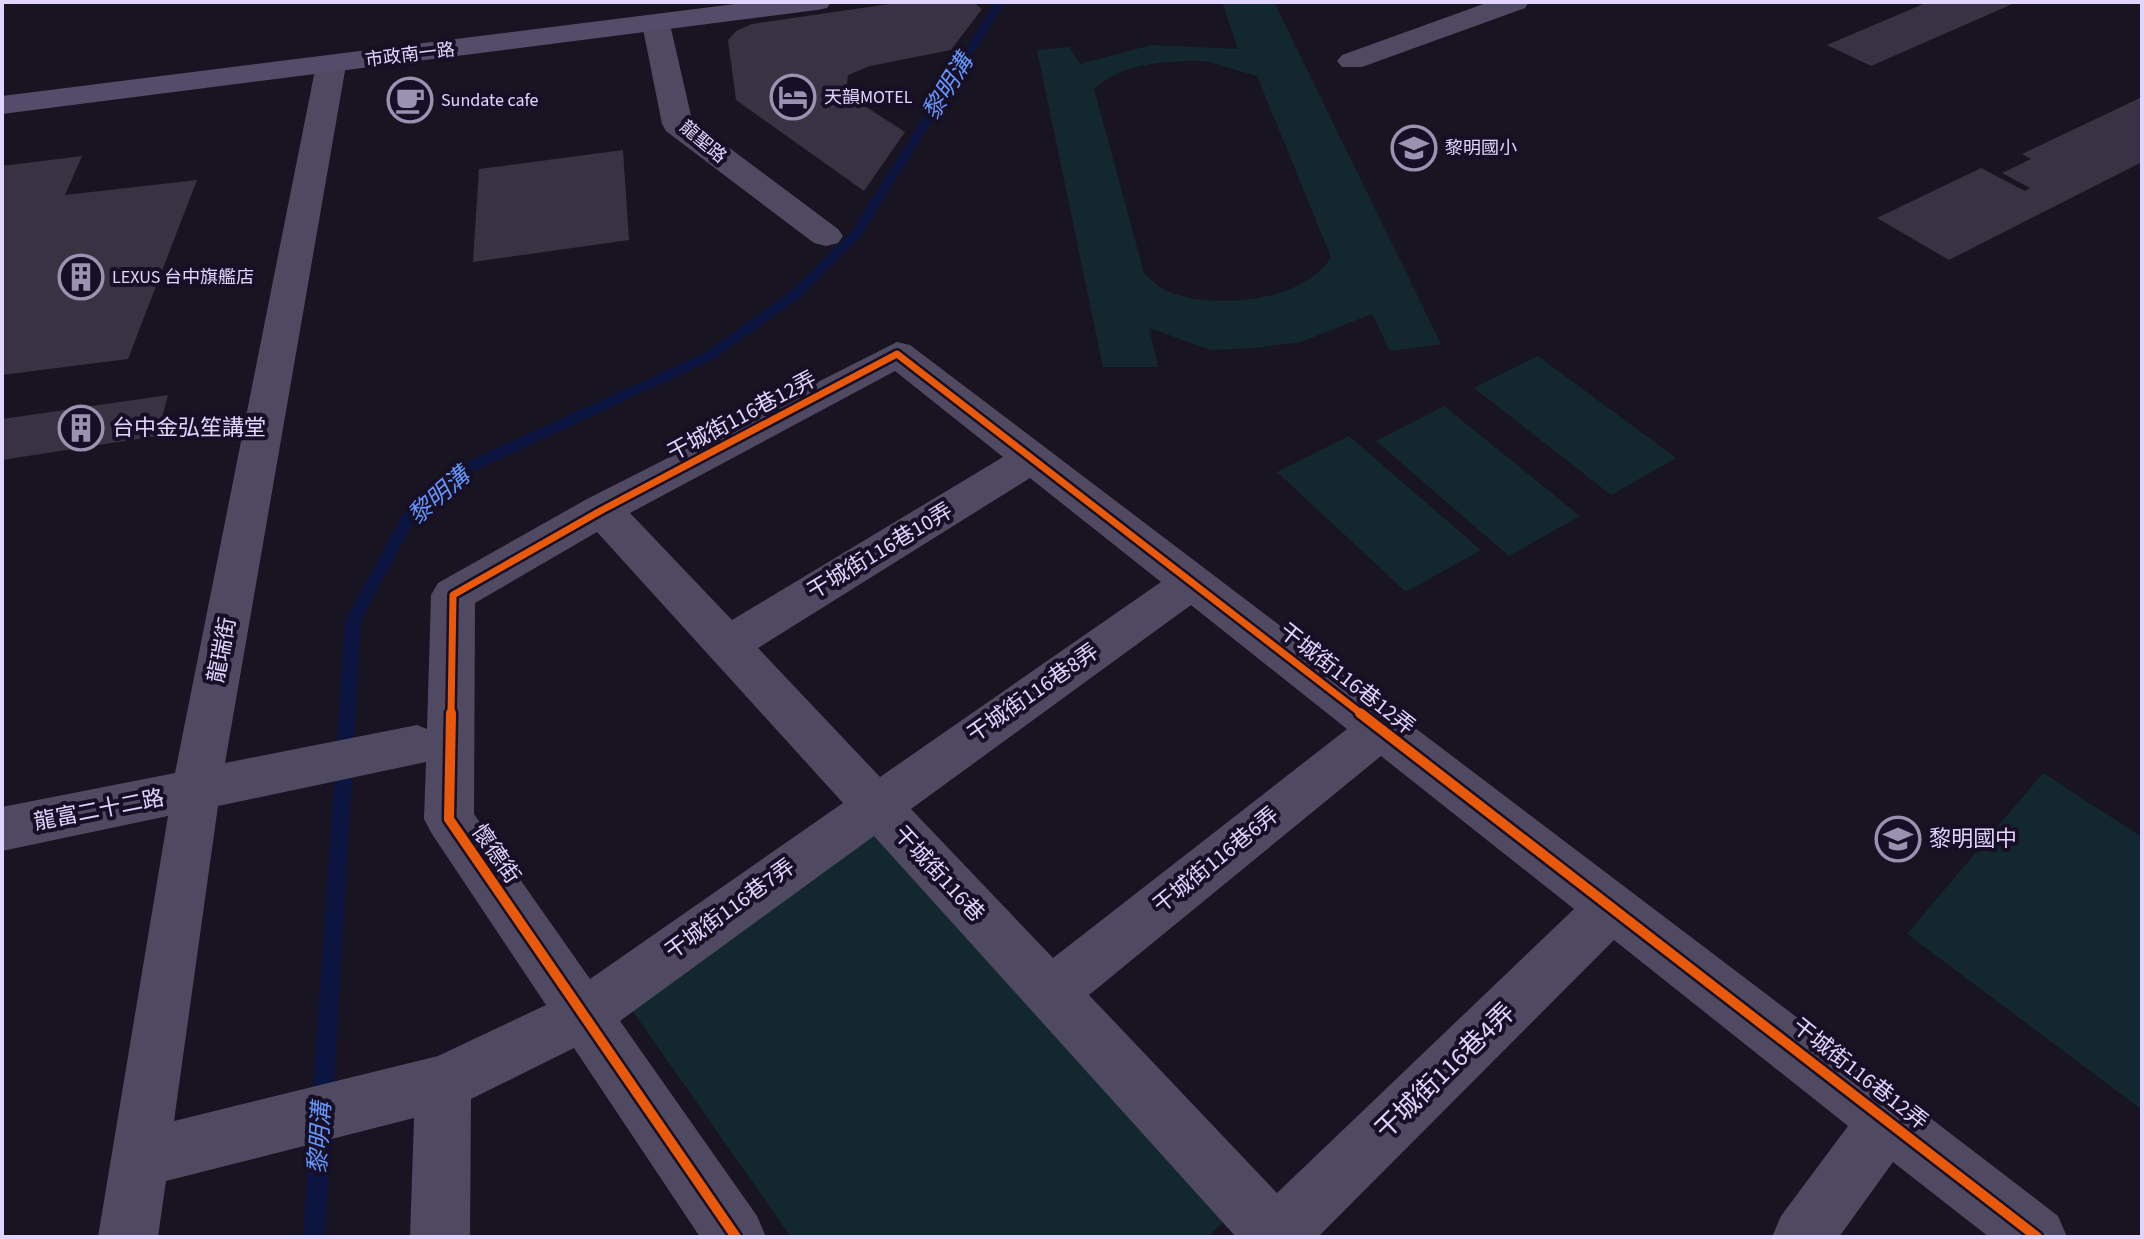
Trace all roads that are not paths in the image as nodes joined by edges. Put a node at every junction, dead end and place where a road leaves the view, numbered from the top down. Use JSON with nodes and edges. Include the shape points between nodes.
{"nodes":[{"id":1,"x":817,"y":2,"type":"edge"},
{"id":2,"x":1515,"y":2,"type":"edge"},
{"id":3,"x":654,"y":13,"type":"edge"},
{"id":4,"x":1352,"y":61,"type":"dead end"},
{"id":5,"x":331,"y":65,"type":"junction"},
{"id":6,"x":2,"y":105,"type":"edge"},
{"id":7,"x":826,"y":236,"type":"dead end"},
{"id":8,"x":1032,"y":458,"type":"junction"},
{"id":9,"x":602,"y":510,"type":"junction"},
{"id":10,"x":1192,"y":582,"type":"junction"},
{"id":11,"x":727,"y":645,"type":"junction"},
{"id":12,"x":1382,"y":728,"type":"junction"},
{"id":13,"x":404,"y":747,"type":"dead end"},
{"id":14,"x":210,"y":788,"type":"junction"},
{"id":15,"x":875,"y":805,"type":"junction"},
{"id":16,"x":2,"y":829,"type":"edge"},
{"id":17,"x":1613,"y":906,"type":"junction"},
{"id":18,"x":1050,"y":993,"type":"junction"},
{"id":19,"x":585,"y":1014,"type":"junction"},
{"id":20,"x":418,"y":1089,"type":"junction"},
{"id":21,"x":1889,"y":1119,"type":"junction"},
{"id":22,"x":163,"y":1152,"type":"junction"},
{"id":23,"x":128,"y":1237,"type":"edge"},
{"id":24,"x":440,"y":1237,"type":"edge"},
{"id":25,"x":736,"y":1237,"type":"edge"},
{"id":26,"x":1276,"y":1237,"type":"edge"},
{"id":27,"x":1802,"y":1237,"type":"edge"},
{"id":28,"x":2037,"y":1237,"type":"edge"}],
"edges":[{"from":1,"to":3,"type":"street","name":"市政南一路"},
{"from":2,"to":4,"type":"street"},
{"from":3,"to":5,"type":"street","name":"市政南一路"},
{"from":3,"to":7,"type":"street","name":"龍聖路","via":[[677,124]]},
{"from":5,"to":6,"type":"street","name":"市政南一路"},
{"from":5,"to":14,"type":"street","name":"龍瑞街"},
{"from":8,"to":9,"type":"street","name":"干城街116巷12弄","via":[[897,354]]},
{"from":8,"to":10,"type":"street","name":"干城街116巷12弄"},
{"from":8,"to":11,"type":"street","name":"干城街116巷10弄"},
{"from":9,"to":11,"type":"street","name":"干城街116巷"},
{"from":9,"to":19,"type":"street","name":"懷德街","via":[[453,595],[449,819]]},
{"from":10,"to":12,"type":"street","name":"干城街116巷12弄"},
{"from":10,"to":15,"type":"street","name":"干城街116巷8弄"},
{"from":11,"to":15,"type":"street","name":"干城街116巷"},
{"from":12,"to":17,"type":"street","name":"干城街116巷12弄"},
{"from":12,"to":18,"type":"street","name":"干城街116巷6弄"},
{"from":13,"to":14,"type":"street","name":"龍富二十二路"},
{"from":14,"to":16,"type":"street","name":"龍富二十二路"},
{"from":14,"to":22,"type":"street","name":"龍瑞街"},
{"from":15,"to":18,"type":"street","name":"干城街116巷"},
{"from":15,"to":19,"type":"street","name":"干城街116巷7弄"},
{"from":17,"to":21,"type":"street","name":"干城街116巷12弄"},
{"from":17,"to":26,"type":"street","name":"干城街116巷4弄"},
{"from":18,"to":26,"type":"street","name":"干城街116巷"},
{"from":19,"to":20,"type":"street","name":"干城街116巷7弄"},
{"from":19,"to":25,"type":"street","name":"懷德街"},
{"from":20,"to":22,"type":"street","name":"干城街116巷7弄"},
{"from":20,"to":24,"type":"street"},
{"from":21,"to":27,"type":"street"},
{"from":21,"to":28,"type":"street","name":"干城街116巷12弄"},
{"from":22,"to":23,"type":"street","name":"龍瑞街"}]}
